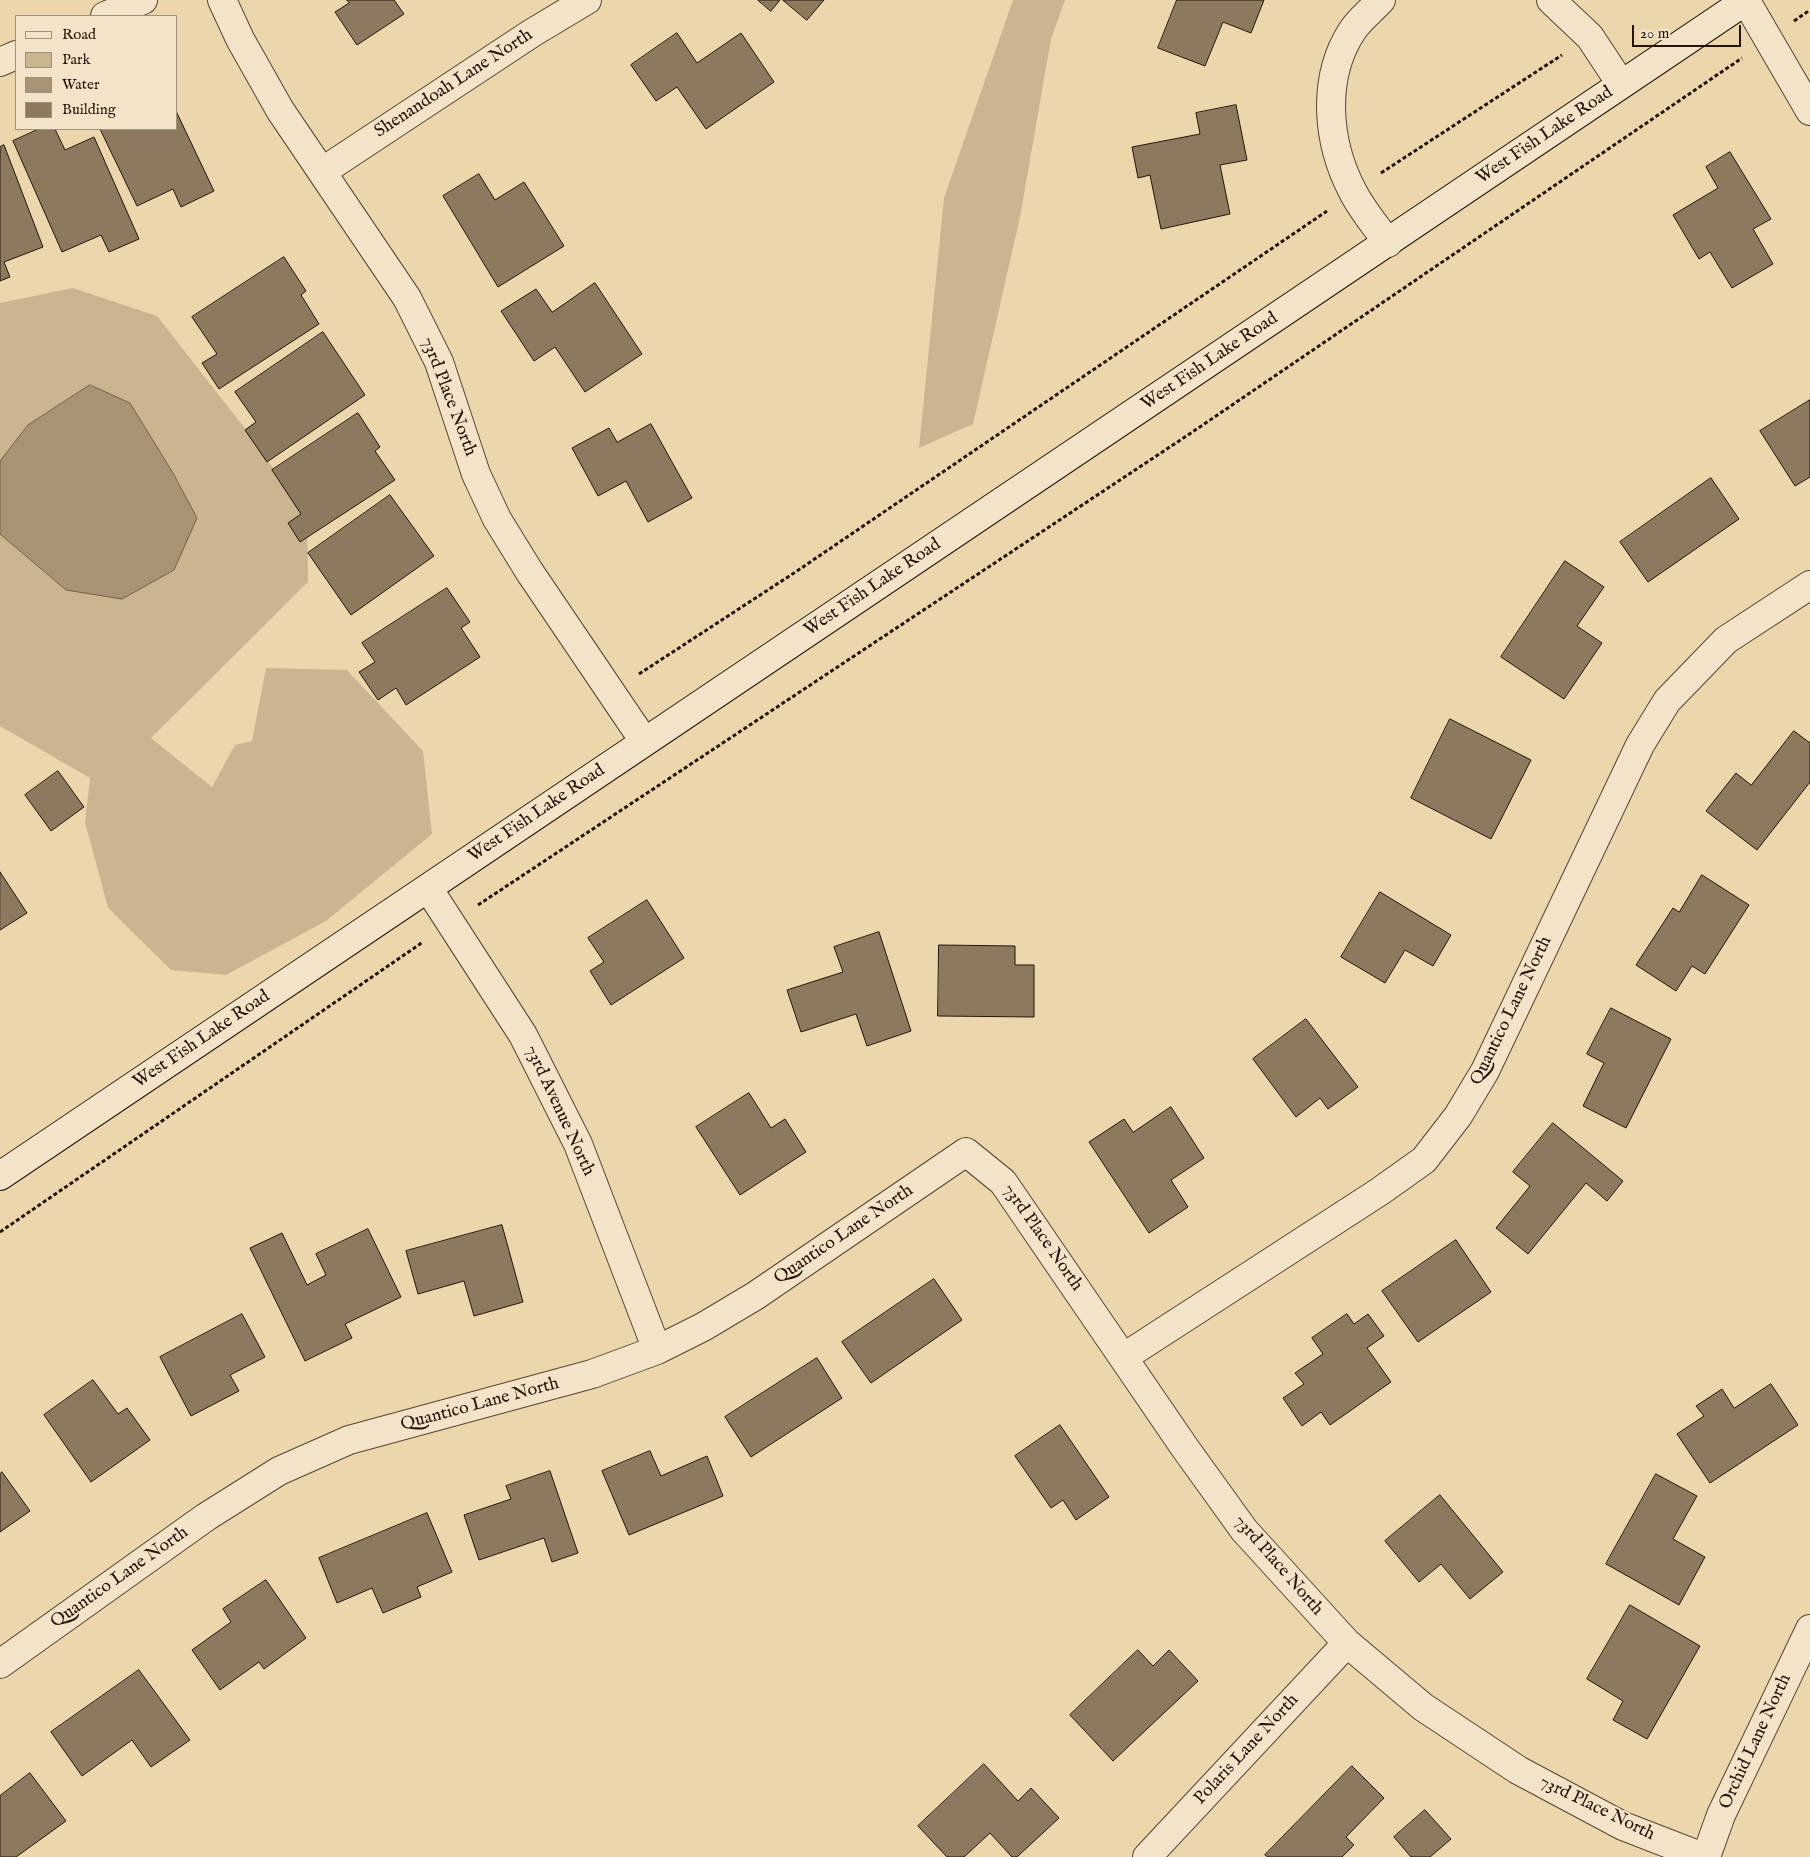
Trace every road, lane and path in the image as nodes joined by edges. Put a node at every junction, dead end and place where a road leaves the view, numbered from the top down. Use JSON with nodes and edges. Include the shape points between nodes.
{"nodes":[{"id":1,"x":143,"y":0,"type":"edge"},
{"id":2,"x":222,"y":0,"type":"edge"},
{"id":3,"x":587,"y":0,"type":"edge"},
{"id":4,"x":1381,"y":0,"type":"edge"},
{"id":5,"x":1552,"y":0,"type":"edge"},
{"id":6,"x":1746,"y":0,"type":"edge"},
{"id":7,"x":1810,"y":10,"type":"edge"},
{"id":8,"x":107,"y":15,"type":"edge"},
{"id":9,"x":1590,"y":37,"type":"junction"},
{"id":10,"x":1769,"y":39,"type":"junction"},
{"id":11,"x":15,"y":55,"type":"edge"},
{"id":12,"x":0,"y":62,"type":"edge"},
{"id":13,"x":1621,"y":84,"type":"junction"},
{"id":14,"x":1810,"y":111,"type":"edge"},
{"id":15,"x":324,"y":171,"type":"junction"},
{"id":16,"x":1353,"y":193,"type":"junction"},
{"id":17,"x":1388,"y":243,"type":"junction"},
{"id":18,"x":1810,"y":585,"type":"edge"},
{"id":19,"x":612,"y":693,"type":"junction"},
{"id":20,"x":644,"y":741,"type":"junction"},
{"id":21,"x":428,"y":888,"type":"junction"},
{"id":22,"x":476,"y":907,"type":"dead end"},
{"id":23,"x":430,"y":937,"type":"dead end"},
{"id":24,"x":966,"y":1152,"type":"joint"},
{"id":25,"x":0,"y":1176,"type":"edge"},
{"id":26,"x":0,"y":1232,"type":"edge"},
{"id":27,"x":657,"y":1350,"type":"junction"},
{"id":28,"x":1124,"y":1357,"type":"junction"},
{"id":29,"x":1810,"y":1629,"type":"edge"},
{"id":30,"x":1347,"y":1643,"type":"junction"},
{"id":31,"x":0,"y":1664,"type":"edge"},
{"id":32,"x":1147,"y":1857,"type":"edge"},
{"id":33,"x":1704,"y":1857,"type":"edge"}],
"edges":[{"from":1,"to":8,"type":"street"},
{"from":2,"to":15,"type":"street","name":"73rd Place North","via":[[260,76]]},
{"from":3,"to":15,"type":"street","name":"Shenandoah Lane North"},
{"from":4,"to":16,"type":"street","via":[[1352,30],[1333,75],[1330,122]]},
{"from":5,"to":9,"type":"street"},
{"from":6,"to":10,"type":"street"},
{"from":6,"to":13,"type":"street","name":"West Fish Lake Road"},
{"from":7,"to":10,"type":"path"},
{"from":9,"to":13,"type":"street"},
{"from":9,"to":16,"type":"path"},
{"from":10,"to":14,"type":"street"},
{"from":10,"to":22,"type":"path","via":[[1199,427]]},
{"from":11,"to":12,"type":"street"},
{"from":13,"to":17,"type":"street","name":"West Fish Lake Road"},
{"from":15,"to":19,"type":"street","name":"73rd Place North","via":[[407,298],[435,354],[476,474],[497,520]]},
{"from":16,"to":17,"type":"street"},
{"from":16,"to":19,"type":"path"},
{"from":17,"to":20,"type":"street","name":"West Fish Lake Road"},
{"from":18,"to":28,"type":"street","name":"Quantico Lane North","via":[[1726,640],[1667,701],[1640,745],[1484,1071],[1458,1116],[1424,1160]]},
{"from":19,"to":20,"type":"street","name":"73rd Place North"},
{"from":20,"to":21,"type":"street","name":"West Fish Lake Road"},
{"from":21,"to":25,"type":"street","name":"West Fish Lake Road"},
{"from":21,"to":27,"type":"street","name":"73rd Avenue North","via":[[523,1034],[578,1144]]},
{"from":23,"to":26,"type":"path"},
{"from":24,"to":27,"type":"street","name":"Quantico Lane North","via":[[755,1296]]},
{"from":24,"to":28,"type":"street","name":"73rd Place North","via":[[1003,1182]]},
{"from":27,"to":31,"type":"street","name":"Quantico Lane North","via":[[592,1374],[348,1440],[279,1471],[206,1517]]},
{"from":28,"to":30,"type":"street","name":"73rd Place North","via":[[1244,1530]]},
{"from":29,"to":33,"type":"street","name":"Orchid Lane North"},
{"from":30,"to":32,"type":"street","name":"Polaris Lane North"},
{"from":30,"to":33,"type":"street","name":"73rd Place North","via":[[1423,1707],[1518,1770],[1624,1826]]}]}
